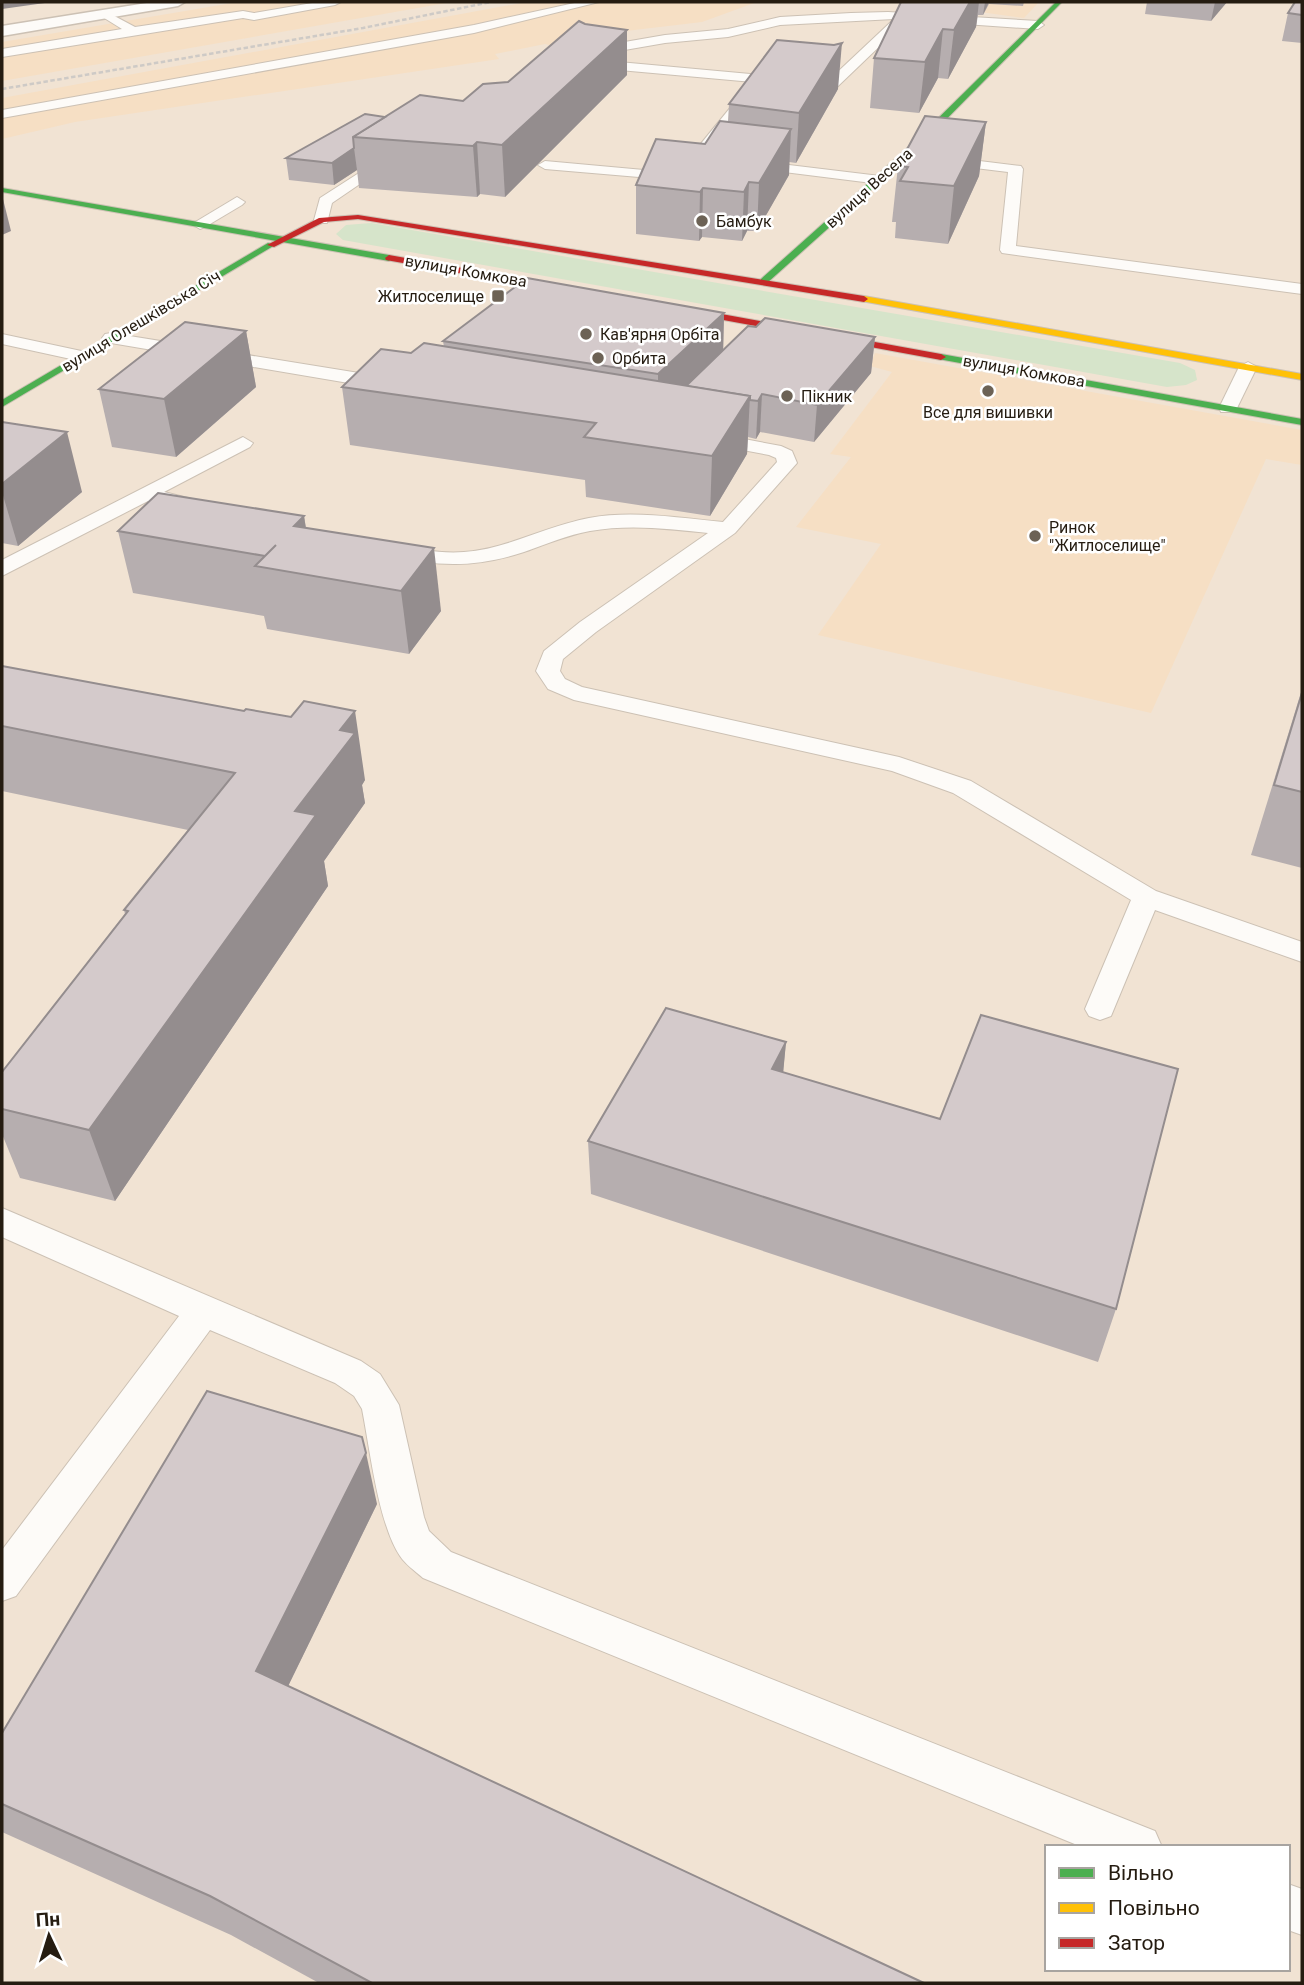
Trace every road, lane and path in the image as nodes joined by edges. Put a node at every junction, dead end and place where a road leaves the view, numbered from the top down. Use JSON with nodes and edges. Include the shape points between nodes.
{"nodes":[{"id":1,"x":178,"y":2,"type":"edge"},
{"id":2,"x":335,"y":2,"type":"edge"},
{"id":3,"x":593,"y":2,"type":"edge"},
{"id":4,"x":1059,"y":2,"type":"edge"},
{"id":5,"x":105,"y":14,"type":"junction"},
{"id":6,"x":904,"y":16,"type":"junction"},
{"id":7,"x":1038,"y":25,"type":"junction"},
{"id":8,"x":2,"y":31,"type":"edge"},
{"id":9,"x":133,"y":31,"type":"junction"},
{"id":10,"x":2,"y":53,"type":"edge"},
{"id":11,"x":735,"y":111,"type":"dead end"},
{"id":12,"x":2,"y":114,"type":"edge"},
{"id":13,"x":402,"y":149,"type":"edge"},
{"id":14,"x":905,"y":156,"type":"junction"},
{"id":15,"x":737,"y":162,"type":"edge"},
{"id":16,"x":545,"y":165,"type":"edge"},
{"id":17,"x":880,"y":180,"type":"junction"},
{"id":18,"x":2,"y":190,"type":"edge"},
{"id":19,"x":237,"y":202,"type":"dead end"},
{"id":20,"x":322,"y":220,"type":"junction"},
{"id":21,"x":200,"y":224,"type":"junction"},
{"id":22,"x":281,"y":239,"type":"junction"},
{"id":23,"x":764,"y":281,"type":"junction"},
{"id":24,"x":1302,"y":289,"type":"edge"},
{"id":25,"x":592,"y":293,"type":"edge"},
{"id":26,"x":660,"y":306,"type":"edge"},
{"id":27,"x":769,"y":326,"type":"junction"},
{"id":28,"x":111,"y":338,"type":"junction"},
{"id":29,"x":2,"y":339,"type":"edge"},
{"id":30,"x":749,"y":344,"type":"edge"},
{"id":31,"x":80,"y":356,"type":"junction"},
{"id":32,"x":1248,"y":367,"type":"junction"},
{"id":33,"x":1302,"y":377,"type":"edge"},
{"id":34,"x":415,"y":388,"type":"edge"},
{"id":35,"x":2,"y":404,"type":"edge"},
{"id":36,"x":1228,"y":408,"type":"junction"},
{"id":37,"x":1302,"y":422,"type":"edge"},
{"id":38,"x":688,"y":434,"type":"edge"},
{"id":39,"x":243,"y":443,"type":"dead end"},
{"id":40,"x":145,"y":494,"type":"junction"},
{"id":41,"x":212,"y":509,"type":"edge"},
{"id":42,"x":728,"y":529,"type":"junction"},
{"id":43,"x":374,"y":546,"type":"edge"},
{"id":44,"x":2,"y":569,"type":"edge"},
{"id":45,"x":1146,"y":897,"type":"junction"},
{"id":46,"x":1302,"y":952,"type":"edge"},
{"id":47,"x":1100,"y":1009,"type":"dead end"},
{"id":48,"x":2,"y":1222,"type":"edge"},
{"id":49,"x":203,"y":1311,"type":"junction"},
{"id":50,"x":2,"y":1582,"type":"edge"},
{"id":51,"x":1134,"y":1845,"type":"edge"}],
"edges":[{"from":1,"to":5,"type":"street"},
{"from":2,"to":9,"type":"lane"},
{"from":3,"to":12,"type":"lane","via":[[474,29]]},
{"from":4,"to":7,"type":"street","name":"вулиця Весела"},
{"from":5,"to":8,"type":"street"},
{"from":5,"to":9,"type":"lane"},
{"from":6,"to":6,"type":"lane","via":[[791,20],[567,59],[831,85]]},
{"from":6,"to":7,"type":"lane"},
{"from":7,"to":14,"type":"street","name":"вулиця Весела"},
{"from":9,"to":10,"type":"lane"},
{"from":11,"to":16,"type":"lane","via":[[704,158],[681,178]]},
{"from":13,"to":20,"type":"lane","via":[[325,201]]},
{"from":14,"to":17,"type":"street","name":"вулиця Весела"},
{"from":14,"to":24,"type":"lane","via":[[1016,169],[1009,250]]},
{"from":15,"to":17,"type":"lane"},
{"from":17,"to":23,"type":"street","name":"вулиця Весела"},
{"from":18,"to":21,"type":"street","name":"вулиця Комкова"},
{"from":19,"to":21,"type":"lane"},
{"from":20,"to":22,"type":"street","name":"вулиця Олешківська Січ"},
{"from":20,"to":23,"type":"street","name":"вулиця Комкова","via":[[376,219]]},
{"from":21,"to":22,"type":"street","name":"вулиця Комкова"},
{"from":22,"to":25,"type":"street","name":"вулиця Комкова"},
{"from":22,"to":28,"type":"street","name":"вулиця Олешківська Січ"},
{"from":23,"to":32,"type":"street","name":"вулиця Комкова"},
{"from":26,"to":27,"type":"street","name":"вулиця Комкова"},
{"from":27,"to":30,"type":"lane"},
{"from":27,"to":36,"type":"street","name":"вулиця Комкова"},
{"from":28,"to":31,"type":"street","name":"вулиця Олешківська Січ"},
{"from":28,"to":34,"type":"lane"},
{"from":29,"to":31,"type":"lane"},
{"from":31,"to":35,"type":"street","name":"вулиця Олешківська Січ"},
{"from":32,"to":33,"type":"street","name":"вулиця Комкова"},
{"from":32,"to":36,"type":"lane"},
{"from":36,"to":37,"type":"street","name":"вулиця Комкова"},
{"from":38,"to":42,"type":"lane","via":[[785,455],[788,463]]},
{"from":39,"to":40,"type":"lane"},
{"from":40,"to":41,"type":"lane"},
{"from":40,"to":44,"type":"lane"},
{"from":42,"to":43,"type":"lane","via":[[606,521],[464,559],[428,558]]},
{"from":42,"to":45,"type":"lane","via":[[552,656],[548,671],[556,684],[574,693],[899,765],[962,787]]},
{"from":45,"to":46,"type":"lane"},
{"from":45,"to":47,"type":"lane"},
{"from":48,"to":49,"type":"lane"},
{"from":49,"to":50,"type":"lane"},
{"from":49,"to":51,"type":"lane","via":[[348,1372],[367,1385],[380,1405],[407,1526],[414,1543],[437,1564]]}]}
